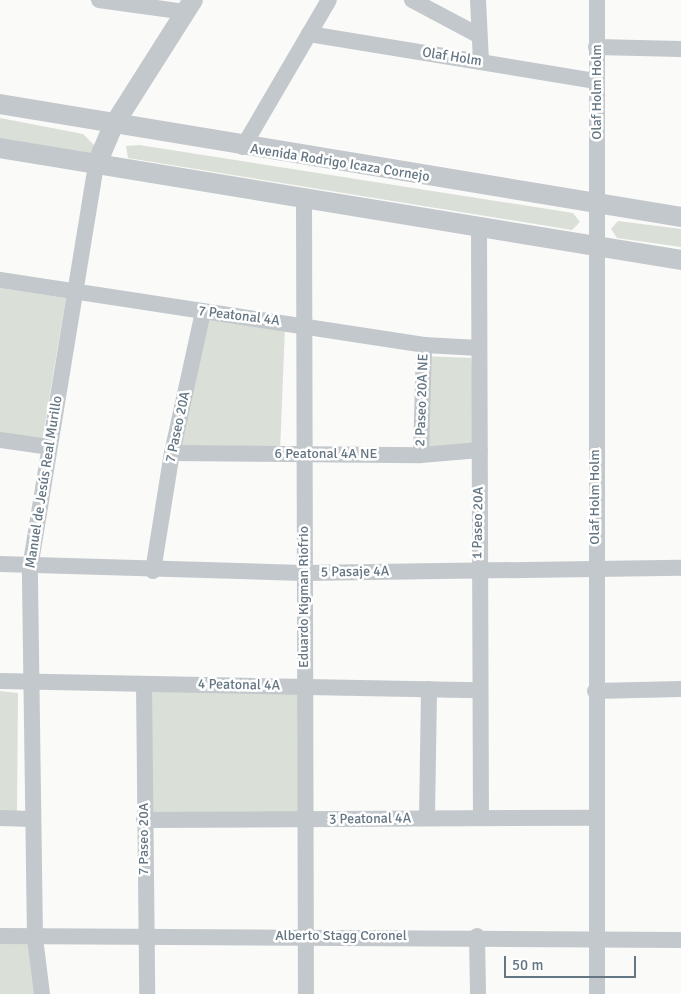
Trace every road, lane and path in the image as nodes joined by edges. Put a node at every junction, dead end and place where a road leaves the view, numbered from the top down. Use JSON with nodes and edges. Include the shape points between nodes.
{"nodes":[{"id":1,"x":101,"y":0,"type":"edge"},
{"id":2,"x":329,"y":0,"type":"edge"},
{"id":3,"x":412,"y":0,"type":"edge"},
{"id":4,"x":478,"y":0,"type":"edge"},
{"id":5,"x":597,"y":0,"type":"edge"},
{"id":6,"x":189,"y":6,"type":"edge"},
{"id":7,"x":309,"y":34,"type":"junction"},
{"id":8,"x":478,"y":35,"type":"junction"},
{"id":9,"x":596,"y":47,"type":"junction"},
{"id":10,"x":681,"y":49,"type":"edge"},
{"id":11,"x":481,"y":62,"type":"junction"},
{"id":12,"x":596,"y":81,"type":"junction"},
{"id":13,"x":0,"y":104,"type":"edge"},
{"id":14,"x":113,"y":126,"type":"junction"},
{"id":15,"x":243,"y":147,"type":"junction"},
{"id":16,"x":0,"y":148,"type":"edge"},
{"id":17,"x":96,"y":166,"type":"junction"},
{"id":18,"x":304,"y":200,"type":"junction"},
{"id":19,"x":597,"y":204,"type":"junction"},
{"id":20,"x":681,"y":217,"type":"edge"},
{"id":21,"x":479,"y":228,"type":"junction"},
{"id":22,"x":597,"y":246,"type":"junction"},
{"id":23,"x":681,"y":260,"type":"edge"},
{"id":24,"x":0,"y":280,"type":"edge"},
{"id":25,"x":75,"y":291,"type":"junction"},
{"id":26,"x":203,"y":312,"type":"junction"},
{"id":27,"x":307,"y":324,"type":"junction"},
{"id":28,"x":424,"y":345,"type":"junction"},
{"id":29,"x":479,"y":348,"type":"junction"},
{"id":30,"x":0,"y":440,"type":"edge"},
{"id":31,"x":49,"y":447,"type":"junction"},
{"id":32,"x":480,"y":450,"type":"junction"},
{"id":33,"x":303,"y":452,"type":"junction"},
{"id":34,"x":172,"y":453,"type":"junction"},
{"id":35,"x":421,"y":455,"type":"junction"},
{"id":36,"x":0,"y":564,"type":"edge"},
{"id":37,"x":30,"y":568,"type":"junction"},
{"id":38,"x":681,"y":568,"type":"edge"},
{"id":39,"x":594,"y":570,"type":"junction"},
{"id":40,"x":477,"y":571,"type":"junction"},
{"id":41,"x":153,"y":572,"type":"junction"},
{"id":42,"x":303,"y":573,"type":"junction"},
{"id":43,"x":0,"y":682,"type":"edge"},
{"id":44,"x":29,"y":684,"type":"junction"},
{"id":45,"x":144,"y":684,"type":"junction"},
{"id":46,"x":304,"y":687,"type":"junction"},
{"id":47,"x":429,"y":689,"type":"junction"},
{"id":48,"x":681,"y":689,"type":"edge"},
{"id":49,"x":478,"y":690,"type":"junction"},
{"id":50,"x":595,"y":691,"type":"junction"},
{"id":51,"x":0,"y":818,"type":"edge"},
{"id":52,"x":428,"y":818,"type":"junction"},
{"id":53,"x":481,"y":818,"type":"junction"},
{"id":54,"x":596,"y":818,"type":"junction"},
{"id":55,"x":32,"y":820,"type":"junction"},
{"id":56,"x":144,"y":820,"type":"junction"},
{"id":57,"x":305,"y":820,"type":"junction"},
{"id":58,"x":0,"y":936,"type":"edge"},
{"id":59,"x":306,"y":936,"type":"junction"},
{"id":60,"x":477,"y":936,"type":"junction"},
{"id":61,"x":144,"y":937,"type":"junction"},
{"id":62,"x":35,"y":938,"type":"junction"},
{"id":63,"x":596,"y":940,"type":"junction"},
{"id":64,"x":681,"y":940,"type":"edge"},
{"id":65,"x":42,"y":994,"type":"edge"},
{"id":66,"x":147,"y":994,"type":"edge"},
{"id":67,"x":306,"y":994,"type":"edge"},
{"id":68,"x":478,"y":994,"type":"edge"},
{"id":69,"x":597,"y":994,"type":"edge"}],
"edges":[{"from":1,"to":6,"type":"street"},
{"from":2,"to":7,"type":"street"},
{"from":3,"to":8,"type":"street","name":"Olaf Holm"},
{"from":4,"to":8,"type":"street"},
{"from":5,"to":9,"type":"street","name":"Olaf Holm Holm"},
{"from":6,"to":14,"type":"street","name":"Manuel de Jesús Real Murillo"},
{"from":7,"to":11,"type":"street","name":"Olaf Holm"},
{"from":7,"to":15,"type":"street"},
{"from":8,"to":11,"type":"street"},
{"from":9,"to":10,"type":"street"},
{"from":9,"to":12,"type":"street","name":"Olaf Holm Holm"},
{"from":11,"to":12,"type":"street","name":"Olaf Holm"},
{"from":12,"to":19,"type":"street","name":"Olaf Holm Holm"},
{"from":13,"to":14,"type":"street","name":"Avenida Rodrigo Icaza Cornejo"},
{"from":14,"to":15,"type":"street","name":"Avenida Rodrigo Icaza Cornejo"},
{"from":14,"to":17,"type":"street","name":"Manuel de Jesús Real Murillo"},
{"from":15,"to":19,"type":"street","name":"Avenida Rodrigo Icaza Cornejo"},
{"from":16,"to":17,"type":"street"},
{"from":17,"to":18,"type":"street"},
{"from":17,"to":25,"type":"street","name":"Manuel de Jesús Real Murillo"},
{"from":18,"to":21,"type":"street"},
{"from":18,"to":27,"type":"street","name":"Eduardo Kigman Riofrio"},
{"from":19,"to":20,"type":"street","name":"Avenida Rodrigo Icaza Cornejo"},
{"from":19,"to":22,"type":"street","name":"Olaf Holm Holm"},
{"from":21,"to":22,"type":"street"},
{"from":21,"to":29,"type":"street","name":"1 Paseo 20A"},
{"from":22,"to":23,"type":"street"},
{"from":22,"to":39,"type":"street","name":"Olaf Holm Holm"},
{"from":24,"to":25,"type":"street","name":"7 Peatonal 4A"},
{"from":25,"to":26,"type":"street","name":"7 Peatonal 4A"},
{"from":25,"to":31,"type":"street","name":"Manuel de Jesús Real Murillo"},
{"from":26,"to":27,"type":"street","name":"7 Peatonal 4A"},
{"from":26,"to":34,"type":"street","name":"7 Paseo 20A"},
{"from":27,"to":28,"type":"street","name":"7 Peatonal 4A"},
{"from":27,"to":33,"type":"street","name":"Eduardo Kigman Riofrio"},
{"from":28,"to":29,"type":"street","name":"7 Peatonal 4A"},
{"from":28,"to":35,"type":"street","name":"2 Paseo 20A NE"},
{"from":29,"to":32,"type":"street","name":"1 Paseo 20A"},
{"from":30,"to":31,"type":"street"},
{"from":31,"to":37,"type":"street","name":"Manuel de Jesús Real Murillo"},
{"from":32,"to":35,"type":"street","name":"6 Peatonal 4A NE"},
{"from":32,"to":40,"type":"street","name":"1 Paseo 20A"},
{"from":33,"to":34,"type":"street","name":"6 Peatonal 4A NE"},
{"from":33,"to":35,"type":"street","name":"6 Peatonal 4A NE"},
{"from":33,"to":42,"type":"street","name":"Eduardo Kigman Riofrio"},
{"from":34,"to":41,"type":"street","name":"7 Paseo 20A"},
{"from":36,"to":37,"type":"street","name":"5 Pasaje 4A"},
{"from":37,"to":41,"type":"street","name":"5 Pasaje 4A"},
{"from":37,"to":44,"type":"street","name":"Manuel de Jesús Real Murillo"},
{"from":38,"to":39,"type":"street","name":"5 Pasaje 4A"},
{"from":39,"to":40,"type":"street","name":"5 Pasaje 4A"},
{"from":39,"to":50,"type":"street","name":"Olaf Holm Holm"},
{"from":40,"to":42,"type":"street","name":"5 Pasaje 4A"},
{"from":40,"to":49,"type":"street","name":"1 Paseo 20A"},
{"from":41,"to":42,"type":"street","name":"5 Pasaje 4A"},
{"from":42,"to":46,"type":"street","name":"Eduardo Kigman Riofrio"},
{"from":43,"to":44,"type":"street","name":"4 Peatonal 4A"},
{"from":44,"to":45,"type":"street","name":"4 Peatonal 4A"},
{"from":44,"to":55,"type":"street","name":"Manuel de Jesús Real Murillo"},
{"from":45,"to":46,"type":"street","name":"4 Peatonal 4A"},
{"from":45,"to":56,"type":"street","name":"7 Paseo 20A"},
{"from":46,"to":47,"type":"street","name":"4 Peatonal 4A"},
{"from":46,"to":57,"type":"street","name":"Eduardo Kigman Riofrio"},
{"from":47,"to":49,"type":"street","name":"4 Peatonal 4A"},
{"from":47,"to":52,"type":"street"},
{"from":48,"to":50,"type":"street"},
{"from":49,"to":53,"type":"street","name":"1 Paseo 20A"},
{"from":50,"to":54,"type":"street","name":"Olaf Holm Holm"},
{"from":51,"to":55,"type":"street"},
{"from":52,"to":53,"type":"street","name":"3 Peatonal 4A"},
{"from":52,"to":57,"type":"street","name":"3 Peatonal 4A"},
{"from":53,"to":54,"type":"street","name":"3 Peatonal 4A"},
{"from":54,"to":63,"type":"street","name":"Olaf Holm Holm"},
{"from":55,"to":62,"type":"street","name":"Manuel de Jesús Real Murillo"},
{"from":56,"to":57,"type":"street","name":"3 Peatonal 4A"},
{"from":56,"to":61,"type":"street","name":"7 Paseo 20A"},
{"from":57,"to":59,"type":"street","name":"Eduardo Kigman Riofrio"},
{"from":58,"to":62,"type":"street","name":"Alberto Stagg Coronel"},
{"from":59,"to":60,"type":"street","name":"Alberto Stagg Coronel"},
{"from":59,"to":61,"type":"street","name":"Alberto Stagg Coronel"},
{"from":59,"to":67,"type":"street","name":"Eduardo Kigman Riofrio"},
{"from":60,"to":63,"type":"street","name":"Alberto Stagg Coronel"},
{"from":60,"to":68,"type":"street"},
{"from":61,"to":62,"type":"street","name":"Alberto Stagg Coronel"},
{"from":61,"to":66,"type":"street","name":"7 Paseo 20A"},
{"from":62,"to":65,"type":"street","name":"Manuel de Jesús Real Murillo"},
{"from":63,"to":64,"type":"street","name":"Alberto Stagg Coronel"},
{"from":63,"to":69,"type":"street","name":"Olaf Holm Holm"}]}
